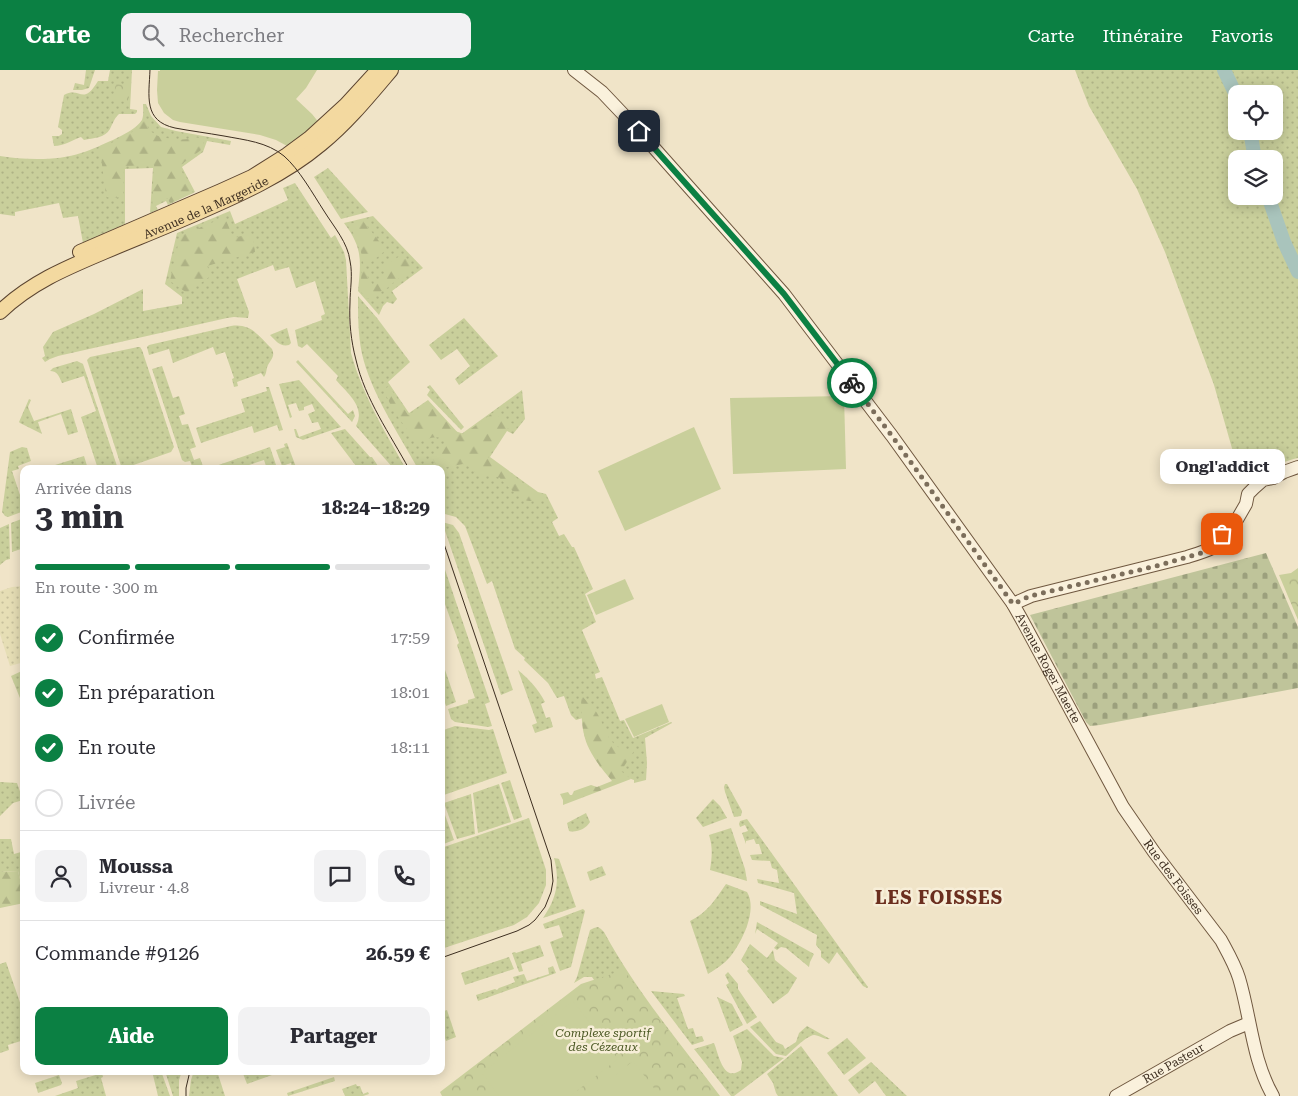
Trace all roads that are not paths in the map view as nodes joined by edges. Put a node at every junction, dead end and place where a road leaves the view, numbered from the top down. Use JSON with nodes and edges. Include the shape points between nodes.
{"nodes":[{"id":1,"x":378,"y":70,"type":"edge"},
{"id":2,"x":391,"y":70,"type":"edge"},
{"id":3,"x":574,"y":70,"type":"edge"},
{"id":4,"x":0,"y":299,"type":"edge"},
{"id":5,"x":0,"y":312,"type":"edge"},
{"id":6,"x":1298,"y":467,"type":"edge"},
{"id":7,"x":1013,"y":604,"type":"junction"},
{"id":8,"x":1084,"y":736,"type":"joint"},
{"id":9,"x":1249,"y":1023,"type":"junction"},
{"id":10,"x":1230,"y":1031,"type":"junction"},
{"id":11,"x":1253,"y":1043,"type":"junction"},
{"id":12,"x":1116,"y":1096,"type":"edge"},
{"id":13,"x":1273,"y":1096,"type":"edge"}],
"edges":[{"from":1,"to":4,"type":"main road","name":"Avenue de la Margeride","via":[[310,138],[252,177],[52,264]]},
{"from":2,"to":5,"type":"main road","name":"Avenue de la Margeride","via":[[337,130],[284,170],[196,214],[52,275]]},
{"from":3,"to":7,"type":"main road","name":"Avenue Roger Maerte","via":[[602,92],[644,136],[784,294]]},
{"from":6,"to":7,"type":"main road","via":[[1273,478],[1254,500],[1246,504],[1230,535],[1220,545],[1187,557],[1030,596]]},
{"from":7,"to":8,"type":"main road","name":"Avenue Roger Maerte"},
{"from":8,"to":9,"type":"main road","name":"Rue des Foisses","via":[[1122,808],[1221,940],[1239,979]]},
{"from":9,"to":10,"type":"main road","name":"Rue Pasteur"},
{"from":9,"to":11,"type":"main road","name":"Rue des Foisses"},
{"from":10,"to":11,"type":"main road"},
{"from":10,"to":12,"type":"main road","name":"Rue Pasteur"},
{"from":11,"to":13,"type":"main road","name":"Rue des Foisses","via":[[1262,1075]]}]}
